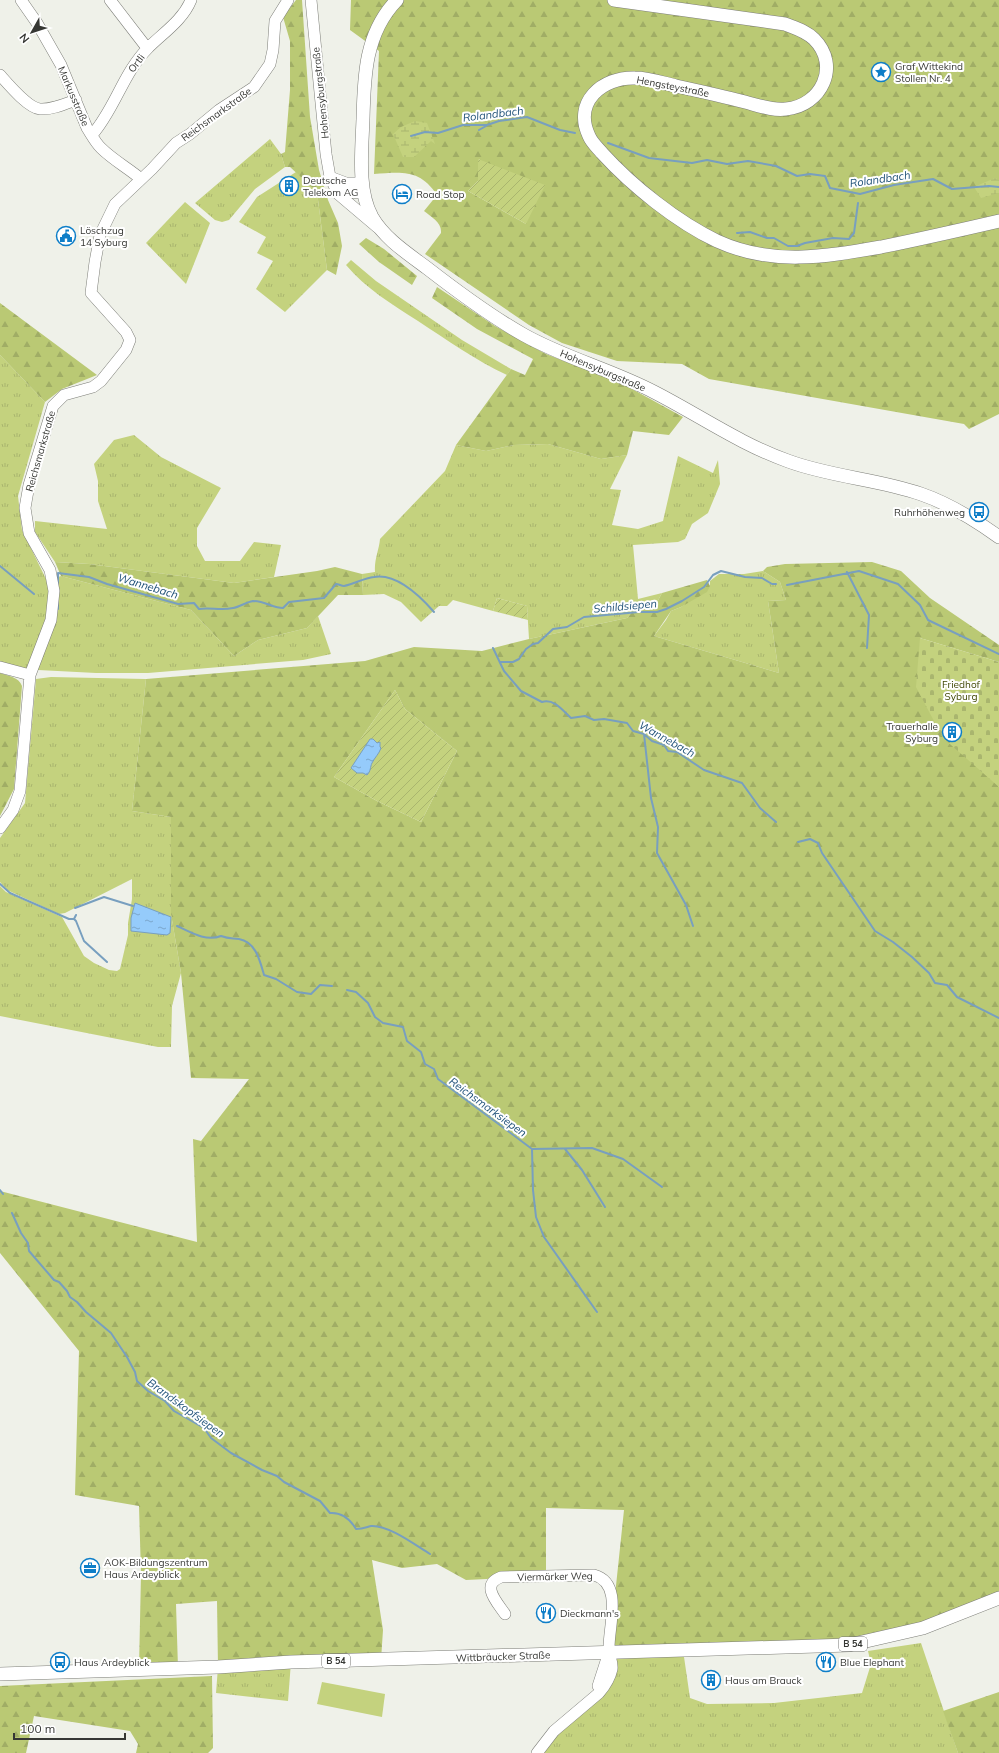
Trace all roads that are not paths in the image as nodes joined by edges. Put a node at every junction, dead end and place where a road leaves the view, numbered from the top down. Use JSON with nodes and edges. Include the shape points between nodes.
{"nodes":[{"id":1,"x":21,"y":0,"type":"edge"},
{"id":2,"x":110,"y":0,"type":"edge"},
{"id":3,"x":191,"y":0,"type":"edge"},
{"id":4,"x":288,"y":0,"type":"edge"},
{"id":5,"x":311,"y":0,"type":"edge"},
{"id":6,"x":397,"y":0,"type":"edge"},
{"id":7,"x":614,"y":0,"type":"edge"},
{"id":8,"x":147,"y":48,"type":"junction"},
{"id":9,"x":0,"y":75,"type":"edge"},
{"id":10,"x":76,"y":100,"type":"junction"},
{"id":11,"x":92,"y":135,"type":"junction"},
{"id":12,"x":141,"y":179,"type":"junction"},
{"id":13,"x":332,"y":181,"type":"junction"},
{"id":14,"x":363,"y":188,"type":"junction"},
{"id":15,"x":999,"y":221,"type":"edge"},
{"id":16,"x":381,"y":230,"type":"junction"},
{"id":17,"x":999,"y":537,"type":"edge"},
{"id":18,"x":0,"y":667,"type":"edge"},
{"id":19,"x":30,"y":675,"type":"junction"},
{"id":20,"x":0,"y":828,"type":"edge"},
{"id":21,"x":999,"y":1598,"type":"edge"},
{"id":22,"x":505,"y":1614,"type":"dead end"},
{"id":23,"x":609,"y":1652,"type":"junction"},
{"id":24,"x":0,"y":1674,"type":"edge"},
{"id":25,"x":537,"y":1753,"type":"edge"}],
"edges":[{"from":1,"to":10,"type":"street","name":"Markusstraße","via":[[61,65]]},
{"from":2,"to":8,"type":"street"},
{"from":3,"to":8,"type":"street","name":"Ortli","via":[[184,13]]},
{"from":4,"to":12,"type":"street","name":"Reichsmarkstraße","via":[[275,21],[270,64],[254,87],[176,143]]},
{"from":5,"to":13,"type":"street","name":"Hohensyburgstraße","via":[[326,154]]},
{"from":6,"to":14,"type":"main road","name":"Hohensyburgstraße","via":[[377,26],[371,40],[364,95]]},
{"from":7,"to":15,"type":"main road","name":"Hengsteystraße","via":[[785,24],[807,33],[820,47],[826,61],[825,77],[812,99],[794,108],[783,110],[635,78],[613,81],[602,86],[589,100],[584,116],[592,142],[645,192],[683,221],[719,241],[753,253],[804,258],[908,242]]},
{"from":8,"to":11,"type":"street","name":"Ortli","via":[[125,77]]},
{"from":9,"to":10,"type":"street","via":[[28,104],[38,109],[47,109]]},
{"from":10,"to":11,"type":"street","name":"Markusstraße"},
{"from":11,"to":12,"type":"street","name":"Markusstraße","via":[[100,147]]},
{"from":12,"to":19,"type":"street","name":"Reichsmarkstraße","via":[[115,204],[103,230],[94,262],[91,287],[92,296],[126,332],[130,340],[129,345],[98,384],[64,395],[53,406],[29,485],[25,508],[29,533],[50,570],[54,591],[51,620]]},
{"from":13,"to":14,"type":"street","via":[[345,192]]},
{"from":13,"to":16,"type":"street","via":[[342,198]]},
{"from":14,"to":16,"type":"main road","name":"Hohensyburgstraße","via":[[371,215]]},
{"from":16,"to":17,"type":"main road","name":"Hohensyburgstraße","via":[[434,274],[492,316],[525,336],[624,377],[764,452],[806,468],[919,493],[956,508]]},
{"from":18,"to":19,"type":"street"},
{"from":19,"to":20,"type":"street","name":"Reichsmarkstraße","via":[[20,791],[13,810]]},
{"from":21,"to":23,"type":"main road","name":"Wittbräucker Straße","number":"B 54","via":[[923,1628],[850,1645]]},
{"from":22,"to":23,"type":"street","name":"Viermärker Weg","via":[[491,1592],[491,1584],[501,1577],[582,1574],[600,1576],[606,1581],[612,1593]]},
{"from":23,"to":24,"type":"main road","name":"Wittbräucker Straße","number":"B 54"},
{"from":23,"to":25,"type":"street","name":"Viermärker Weg","via":[[612,1667],[605,1687],[554,1731]]}]}
